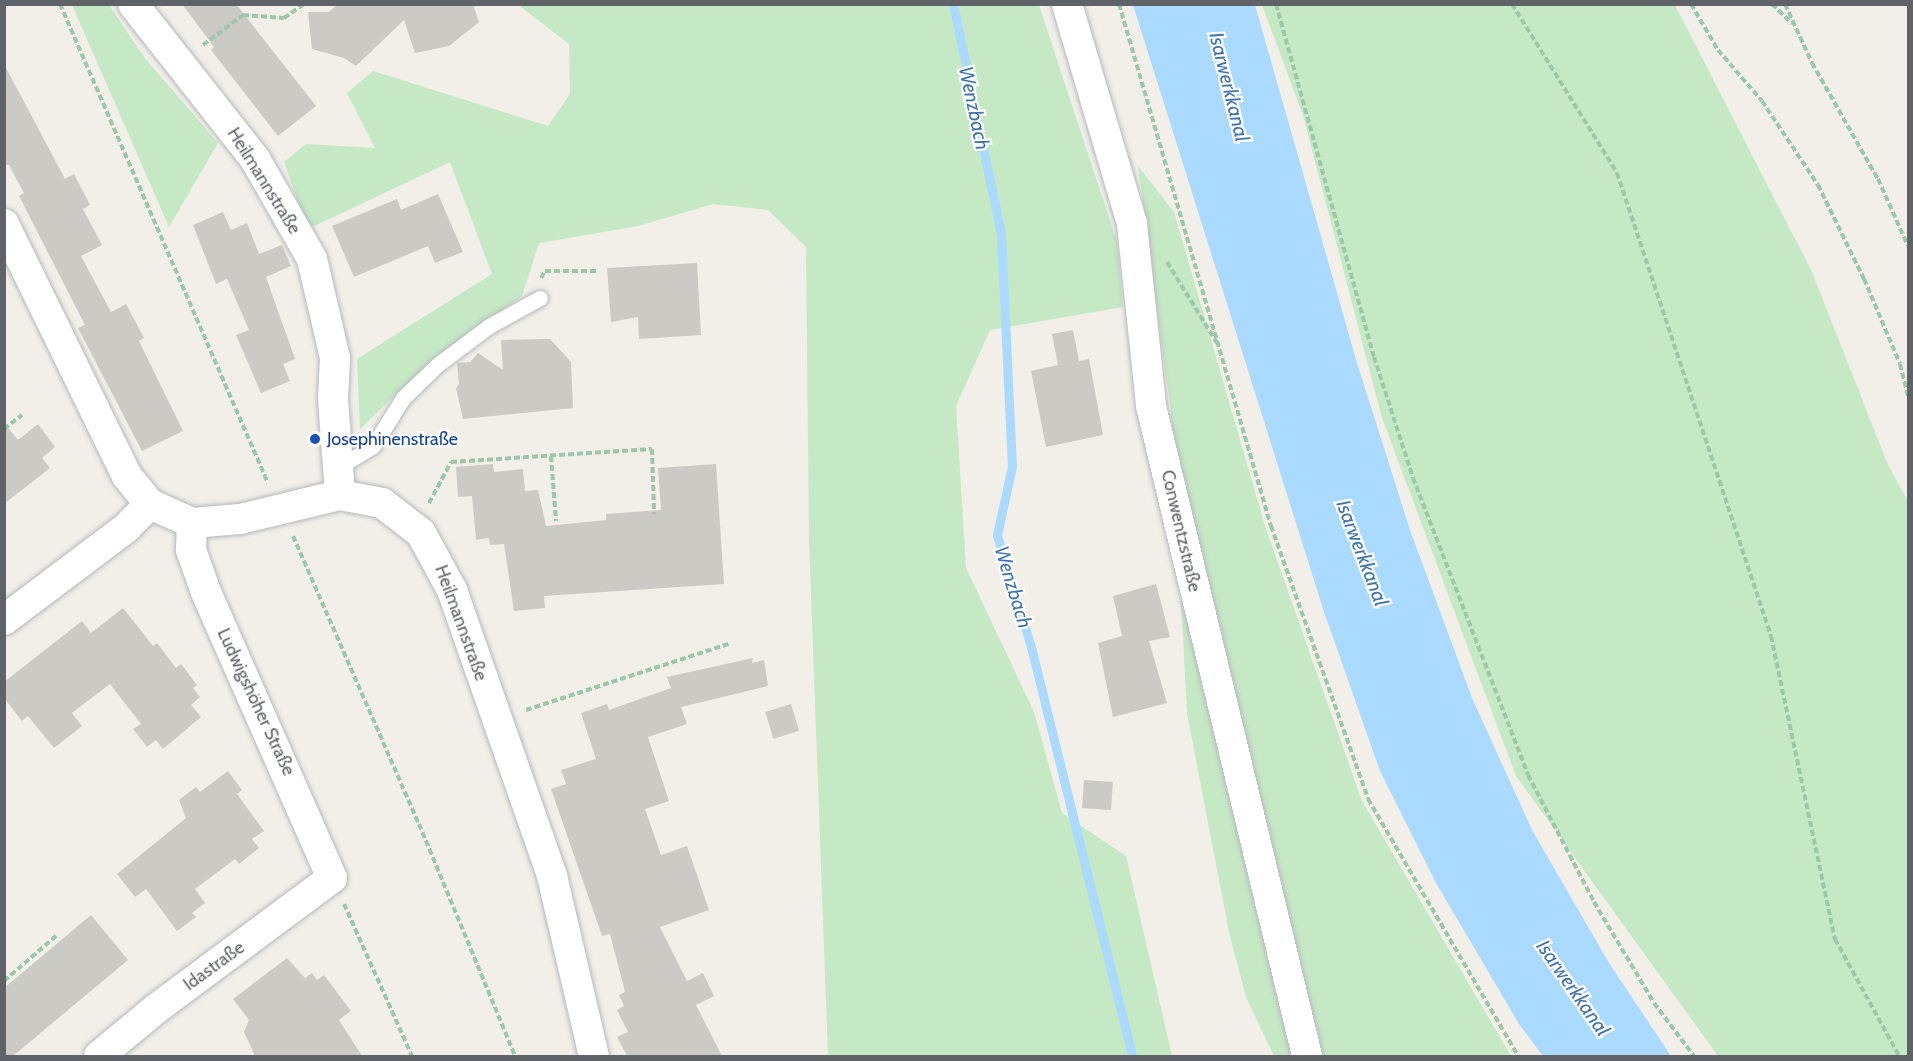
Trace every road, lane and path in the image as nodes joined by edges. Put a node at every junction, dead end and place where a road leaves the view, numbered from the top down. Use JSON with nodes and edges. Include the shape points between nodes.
{"nodes":[{"id":1,"x":60,"y":4,"type":"edge"},
{"id":2,"x":133,"y":4,"type":"edge"},
{"id":3,"x":304,"y":4,"type":"edge"},
{"id":4,"x":1067,"y":4,"type":"edge"},
{"id":5,"x":1119,"y":4,"type":"edge"},
{"id":6,"x":1276,"y":4,"type":"edge"},
{"id":7,"x":1512,"y":4,"type":"edge"},
{"id":8,"x":1691,"y":4,"type":"edge"},
{"id":9,"x":1772,"y":4,"type":"edge"},
{"id":10,"x":1785,"y":4,"type":"edge"},
{"id":11,"x":1795,"y":26,"type":"junction"},
{"id":12,"x":180,"y":61,"type":"junction"},
{"id":13,"x":4,"y":224,"type":"edge"},
{"id":14,"x":1132,"y":224,"type":"junction"},
{"id":15,"x":1908,"y":246,"type":"edge"},
{"id":16,"x":540,"y":298,"type":"dead end"},
{"id":17,"x":1220,"y":348,"type":"junction"},
{"id":18,"x":1908,"y":397,"type":"edge"},
{"id":19,"x":22,"y":415,"type":"dead end"},
{"id":20,"x":4,"y":429,"type":"edge"},
{"id":21,"x":551,"y":456,"type":"junction"},
{"id":22,"x":338,"y":481,"type":"junction"},
{"id":23,"x":267,"y":482,"type":"dead end"},
{"id":24,"x":150,"y":504,"type":"junction"},
{"id":25,"x":654,"y":514,"type":"dead end"},
{"id":26,"x":556,"y":521,"type":"dead end"},
{"id":27,"x":192,"y":523,"type":"junction"},
{"id":28,"x":416,"y":528,"type":"junction"},
{"id":29,"x":295,"y":540,"type":"dead end"},
{"id":30,"x":4,"y":620,"type":"edge"},
{"id":31,"x":728,"y":644,"type":"dead end"},
{"id":32,"x":496,"y":720,"type":"junction"},
{"id":33,"x":332,"y":878,"type":"junction"},
{"id":34,"x":56,"y":936,"type":"dead end"},
{"id":35,"x":4,"y":981,"type":"edge"},
{"id":36,"x":99,"y":1056,"type":"edge"},
{"id":37,"x":412,"y":1056,"type":"edge"},
{"id":38,"x":515,"y":1056,"type":"edge"},
{"id":39,"x":594,"y":1056,"type":"edge"},
{"id":40,"x":1307,"y":1056,"type":"edge"},
{"id":41,"x":1518,"y":1056,"type":"edge"},
{"id":42,"x":1694,"y":1056,"type":"edge"},
{"id":43,"x":1899,"y":1056,"type":"edge"}],
"edges":[{"from":1,"to":23,"type":"path"},
{"from":2,"to":12,"type":"street","name":"Heilmannstraße"},
{"from":3,"to":12,"type":"path","via":[[284,18],[243,15]]},
{"from":4,"to":14,"type":"street","name":"Conwentzstraße"},
{"from":5,"to":17,"type":"path"},
{"from":6,"to":42,"type":"path","via":[[1374,357],[1413,478],[1528,775],[1600,912],[1654,1003]]},
{"from":7,"to":43,"type":"path","via":[[1617,173],[1771,636],[1835,939]]},
{"from":8,"to":18,"type":"path","via":[[1718,50],[1762,101],[1818,185],[1864,279],[1900,364]]},
{"from":9,"to":11,"type":"path"},
{"from":10,"to":11,"type":"path"},
{"from":11,"to":15,"type":"path","via":[[1878,179]]},
{"from":12,"to":22,"type":"street","name":"Heilmannstraße","via":[[255,159],[312,259],[335,358]]},
{"from":13,"to":24,"type":"street","via":[[127,476]]},
{"from":14,"to":17,"type":"path","via":[[1166,262]]},
{"from":14,"to":40,"type":"street","name":"Conwentzstraße","via":[[1151,406]]},
{"from":16,"to":22,"type":"lane","via":[[489,326],[437,365],[404,398],[373,446]]},
{"from":17,"to":41,"type":"path","via":[[1272,526],[1368,799]]},
{"from":19,"to":20,"type":"path"},
{"from":21,"to":25,"type":"path","via":[[652,449]]},
{"from":21,"to":26,"type":"path"},
{"from":21,"to":28,"type":"path","via":[[451,462]]},
{"from":22,"to":27,"type":"street","via":[[240,519]]},
{"from":22,"to":28,"type":"street","name":"Heilmannstraße","via":[[382,502]]},
{"from":24,"to":27,"type":"street"},
{"from":24,"to":30,"type":"street","via":[[126,528]]},
{"from":27,"to":33,"type":"street","name":"Ludwigshöher Straße","via":[[191,550],[206,592]]},
{"from":28,"to":32,"type":"street","name":"Heilmannstraße","via":[[436,555],[452,590]]},
{"from":29,"to":38,"type":"path"},
{"from":31,"to":32,"type":"path"},
{"from":32,"to":39,"type":"street","name":"Heilmannstraße","via":[[552,876]]},
{"from":33,"to":36,"type":"street","name":"Idastraße"},
{"from":33,"to":37,"type":"path"},
{"from":34,"to":35,"type":"path"}]}
